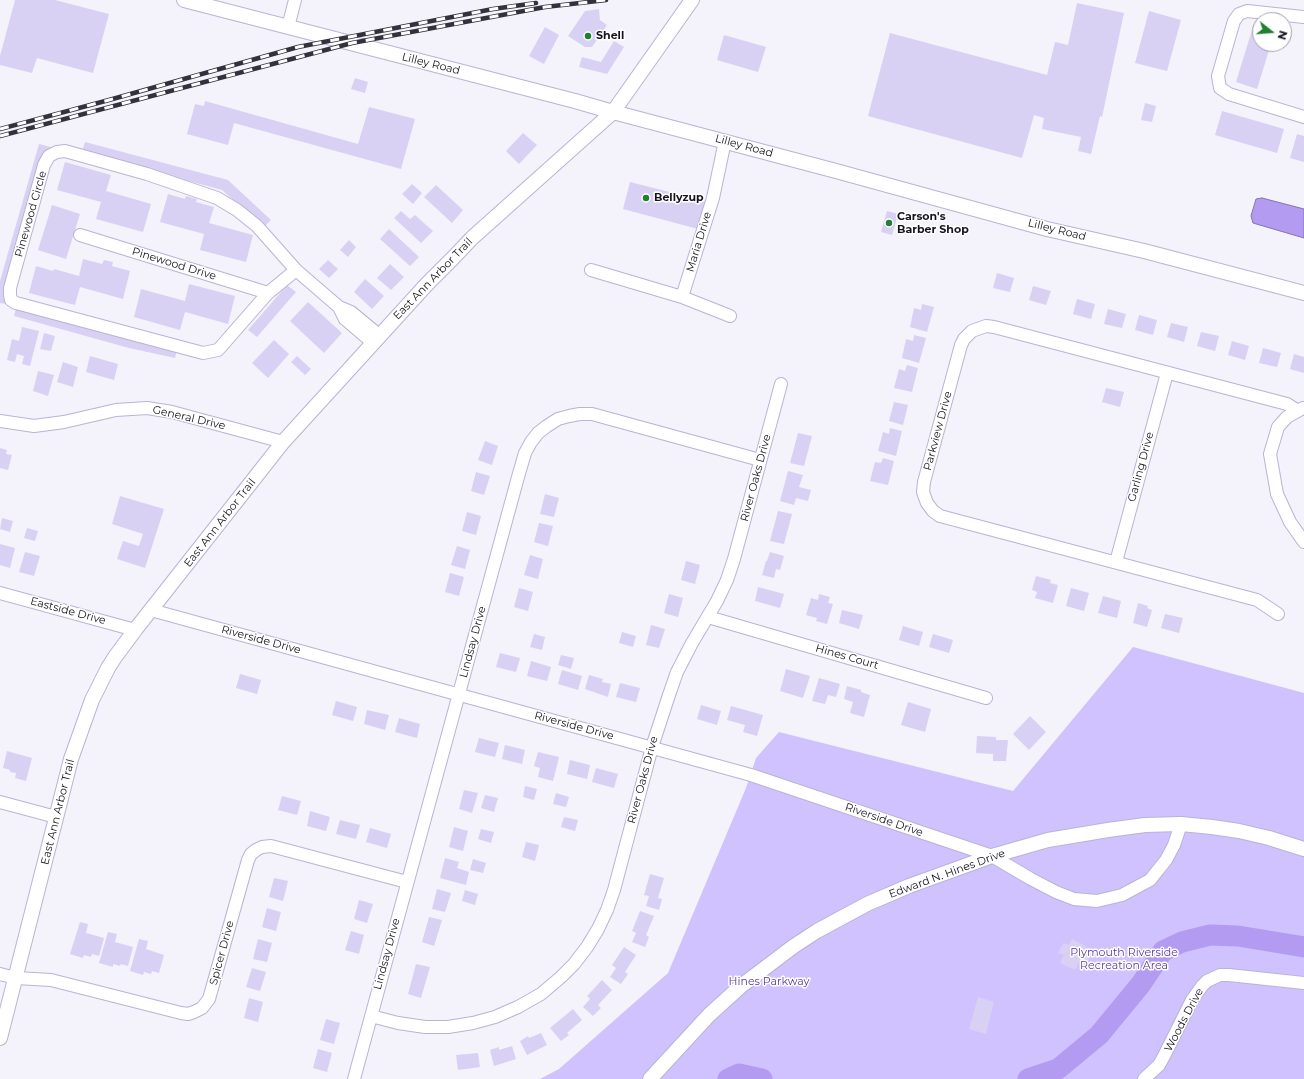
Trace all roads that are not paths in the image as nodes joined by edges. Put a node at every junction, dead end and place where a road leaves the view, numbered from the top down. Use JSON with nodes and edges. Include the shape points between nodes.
{"nodes":[{"id":1,"x":184,"y":0,"type":"edge"},
{"id":2,"x":295,"y":0,"type":"edge"},
{"id":3,"x":692,"y":0,"type":"edge"},
{"id":4,"x":1304,"y":17,"type":"edge"},
{"id":5,"x":288,"y":27,"type":"junction"},
{"id":6,"x":613,"y":112,"type":"junction"},
{"id":7,"x":1304,"y":118,"type":"edge"},
{"id":8,"x":725,"y":141,"type":"junction"},
{"id":9,"x":80,"y":235,"type":"dead end"},
{"id":10,"x":296,"y":270,"type":"junction"},
{"id":11,"x":591,"y":270,"type":"dead end"},
{"id":12,"x":268,"y":293,"type":"junction"},
{"id":13,"x":1304,"y":293,"type":"edge"},
{"id":14,"x":682,"y":297,"type":"junction"},
{"id":15,"x":730,"y":316,"type":"dead end"},
{"id":16,"x":376,"y":339,"type":"junction"},
{"id":17,"x":1167,"y":373,"type":"junction"},
{"id":18,"x":781,"y":384,"type":"dead end"},
{"id":19,"x":1301,"y":409,"type":"edge"},
{"id":20,"x":0,"y":422,"type":"edge"},
{"id":21,"x":283,"y":442,"type":"junction"},
{"id":22,"x":760,"y":460,"type":"junction"},
{"id":23,"x":1304,"y":542,"type":"edge"},
{"id":24,"x":1116,"y":562,"type":"junction"},
{"id":25,"x":0,"y":593,"type":"edge"},
{"id":26,"x":151,"y":610,"type":"junction"},
{"id":27,"x":1278,"y":614,"type":"dead end"},
{"id":28,"x":708,"y":617,"type":"junction"},
{"id":29,"x":135,"y":630,"type":"junction"},
{"id":30,"x":459,"y":695,"type":"junction"},
{"id":31,"x":986,"y":698,"type":"dead end"},
{"id":32,"x":652,"y":747,"type":"junction"},
{"id":33,"x":0,"y":802,"type":"edge"},
{"id":34,"x":56,"y":817,"type":"junction"},
{"id":35,"x":1181,"y":824,"type":"junction"},
{"id":36,"x":1304,"y":849,"type":"edge"},
{"id":37,"x":992,"y":856,"type":"junction"},
{"id":38,"x":407,"y":882,"type":"junction"},
{"id":39,"x":0,"y":974,"type":"edge"},
{"id":40,"x":16,"y":978,"type":"junction"},
{"id":41,"x":1304,"y":983,"type":"edge"},
{"id":42,"x":370,"y":1016,"type":"junction"},
{"id":43,"x":0,"y":1038,"type":"edge"},
{"id":44,"x":354,"y":1079,"type":"edge"},
{"id":45,"x":650,"y":1079,"type":"edge"},
{"id":46,"x":1144,"y":1079,"type":"edge"}],
"edges":[{"from":1,"to":5,"type":"street","name":"Lilley Road"},
{"from":2,"to":5,"type":"street"},
{"from":3,"to":6,"type":"street","name":"East Ann Arbor Trail"},
{"from":4,"to":7,"type":"street","via":[[1247,11],[1239,14],[1234,21],[1218,76],[1220,88],[1229,94]]},
{"from":5,"to":6,"type":"street","name":"Lilley Road"},
{"from":6,"to":8,"type":"street","name":"Lilley Road"},
{"from":6,"to":16,"type":"street","name":"East Ann Arbor Trail","via":[[472,238]]},
{"from":8,"to":13,"type":"street","name":"Lilley Road","via":[[1047,229],[1144,251]]},
{"from":8,"to":14,"type":"street","name":"Maria Drive","via":[[713,198]]},
{"from":9,"to":12,"type":"street","name":"Pinewood Drive"},
{"from":10,"to":12,"type":"street","name":"Pinewood Circle"},
{"from":10,"to":12,"type":"street","name":"Pinewood Circle","via":[[257,226],[218,198],[147,174],[65,151],[49,156],[44,165],[10,288],[11,300],[203,353],[218,350]]},
{"from":10,"to":16,"type":"street","via":[[339,307],[345,319]]},
{"from":11,"to":14,"type":"street"},
{"from":14,"to":15,"type":"street"},
{"from":16,"to":21,"type":"street","name":"East Ann Arbor Trail"},
{"from":17,"to":19,"type":"street","name":"Parkview Drive"},
{"from":17,"to":24,"type":"street","name":"Garling Drive"},
{"from":17,"to":24,"type":"street","name":"Parkview Drive","via":[[994,327],[986,326],[972,331],[961,345],[924,482],[927,503],[940,516]]},
{"from":18,"to":22,"type":"street","name":"River Oaks Drive"},
{"from":19,"to":23,"type":"street","via":[[1287,417],[1278,427],[1270,454],[1277,494],[1290,522]]},
{"from":20,"to":21,"type":"street","name":"General Drive","via":[[34,426],[116,410],[147,408],[172,412]]},
{"from":21,"to":26,"type":"street","name":"East Ann Arbor Trail"},
{"from":22,"to":28,"type":"street","name":"River Oaks Drive","via":[[734,559],[727,580]]},
{"from":22,"to":30,"type":"street","name":"Lindsay Drive","via":[[592,414],[569,416],[546,426],[531,442],[525,453]]},
{"from":24,"to":27,"type":"street","name":"Parkview Drive","via":[[1257,600]]},
{"from":25,"to":29,"type":"street","name":"Eastside Drive"},
{"from":26,"to":29,"type":"street","name":"East Ann Arbor Trail"},
{"from":26,"to":30,"type":"street","name":"Riverside Drive"},
{"from":28,"to":31,"type":"street","name":"Hines Court"},
{"from":28,"to":32,"type":"street","name":"River Oaks Drive","via":[[677,672]]},
{"from":29,"to":34,"type":"street","name":"East Ann Arbor Trail","via":[[108,668],[92,700],[71,760]]},
{"from":30,"to":32,"type":"street","name":"Riverside Drive"},
{"from":30,"to":38,"type":"street","name":"Lindsay Drive"},
{"from":32,"to":37,"type":"street","name":"Riverside Drive","via":[[751,775]]},
{"from":32,"to":42,"type":"street","name":"River Oaks Drive","via":[[607,910],[587,947],[561,977],[541,994],[518,1007],[473,1023],[425,1027]]},
{"from":33,"to":34,"type":"street"},
{"from":34,"to":40,"type":"street","name":"East Ann Arbor Trail"},
{"from":35,"to":36,"type":"street","name":"Edward N. Hines Drive","via":[[1239,831]]},
{"from":35,"to":37,"type":"street","name":"Edward N. Hines Drive","via":[[1145,825],[1048,840]]},
{"from":35,"to":37,"type":"street","name":"Riverside Drive","via":[[1166,860],[1150,880],[1122,895],[1097,901],[1074,899],[1056,892]]},
{"from":37,"to":45,"type":"street","name":"Edward N. Hines Drive","via":[[867,904],[794,946],[741,986],[709,1015]]},
{"from":38,"to":40,"type":"street","name":"Spicer Drive","via":[[271,846],[256,850],[248,860],[209,999],[202,1008],[194,1012],[181,1013],[51,980]]},
{"from":38,"to":42,"type":"street","name":"Lindsay Drive"},
{"from":39,"to":40,"type":"street","name":"Spicer Drive"},
{"from":40,"to":43,"type":"street","name":"East Ann Arbor Trail"},
{"from":41,"to":46,"type":"street","name":"Woods Drive","via":[[1229,975],[1220,975],[1207,981],[1192,1000],[1164,1056]]},
{"from":42,"to":44,"type":"street","name":"Lindsay Drive"}]}
